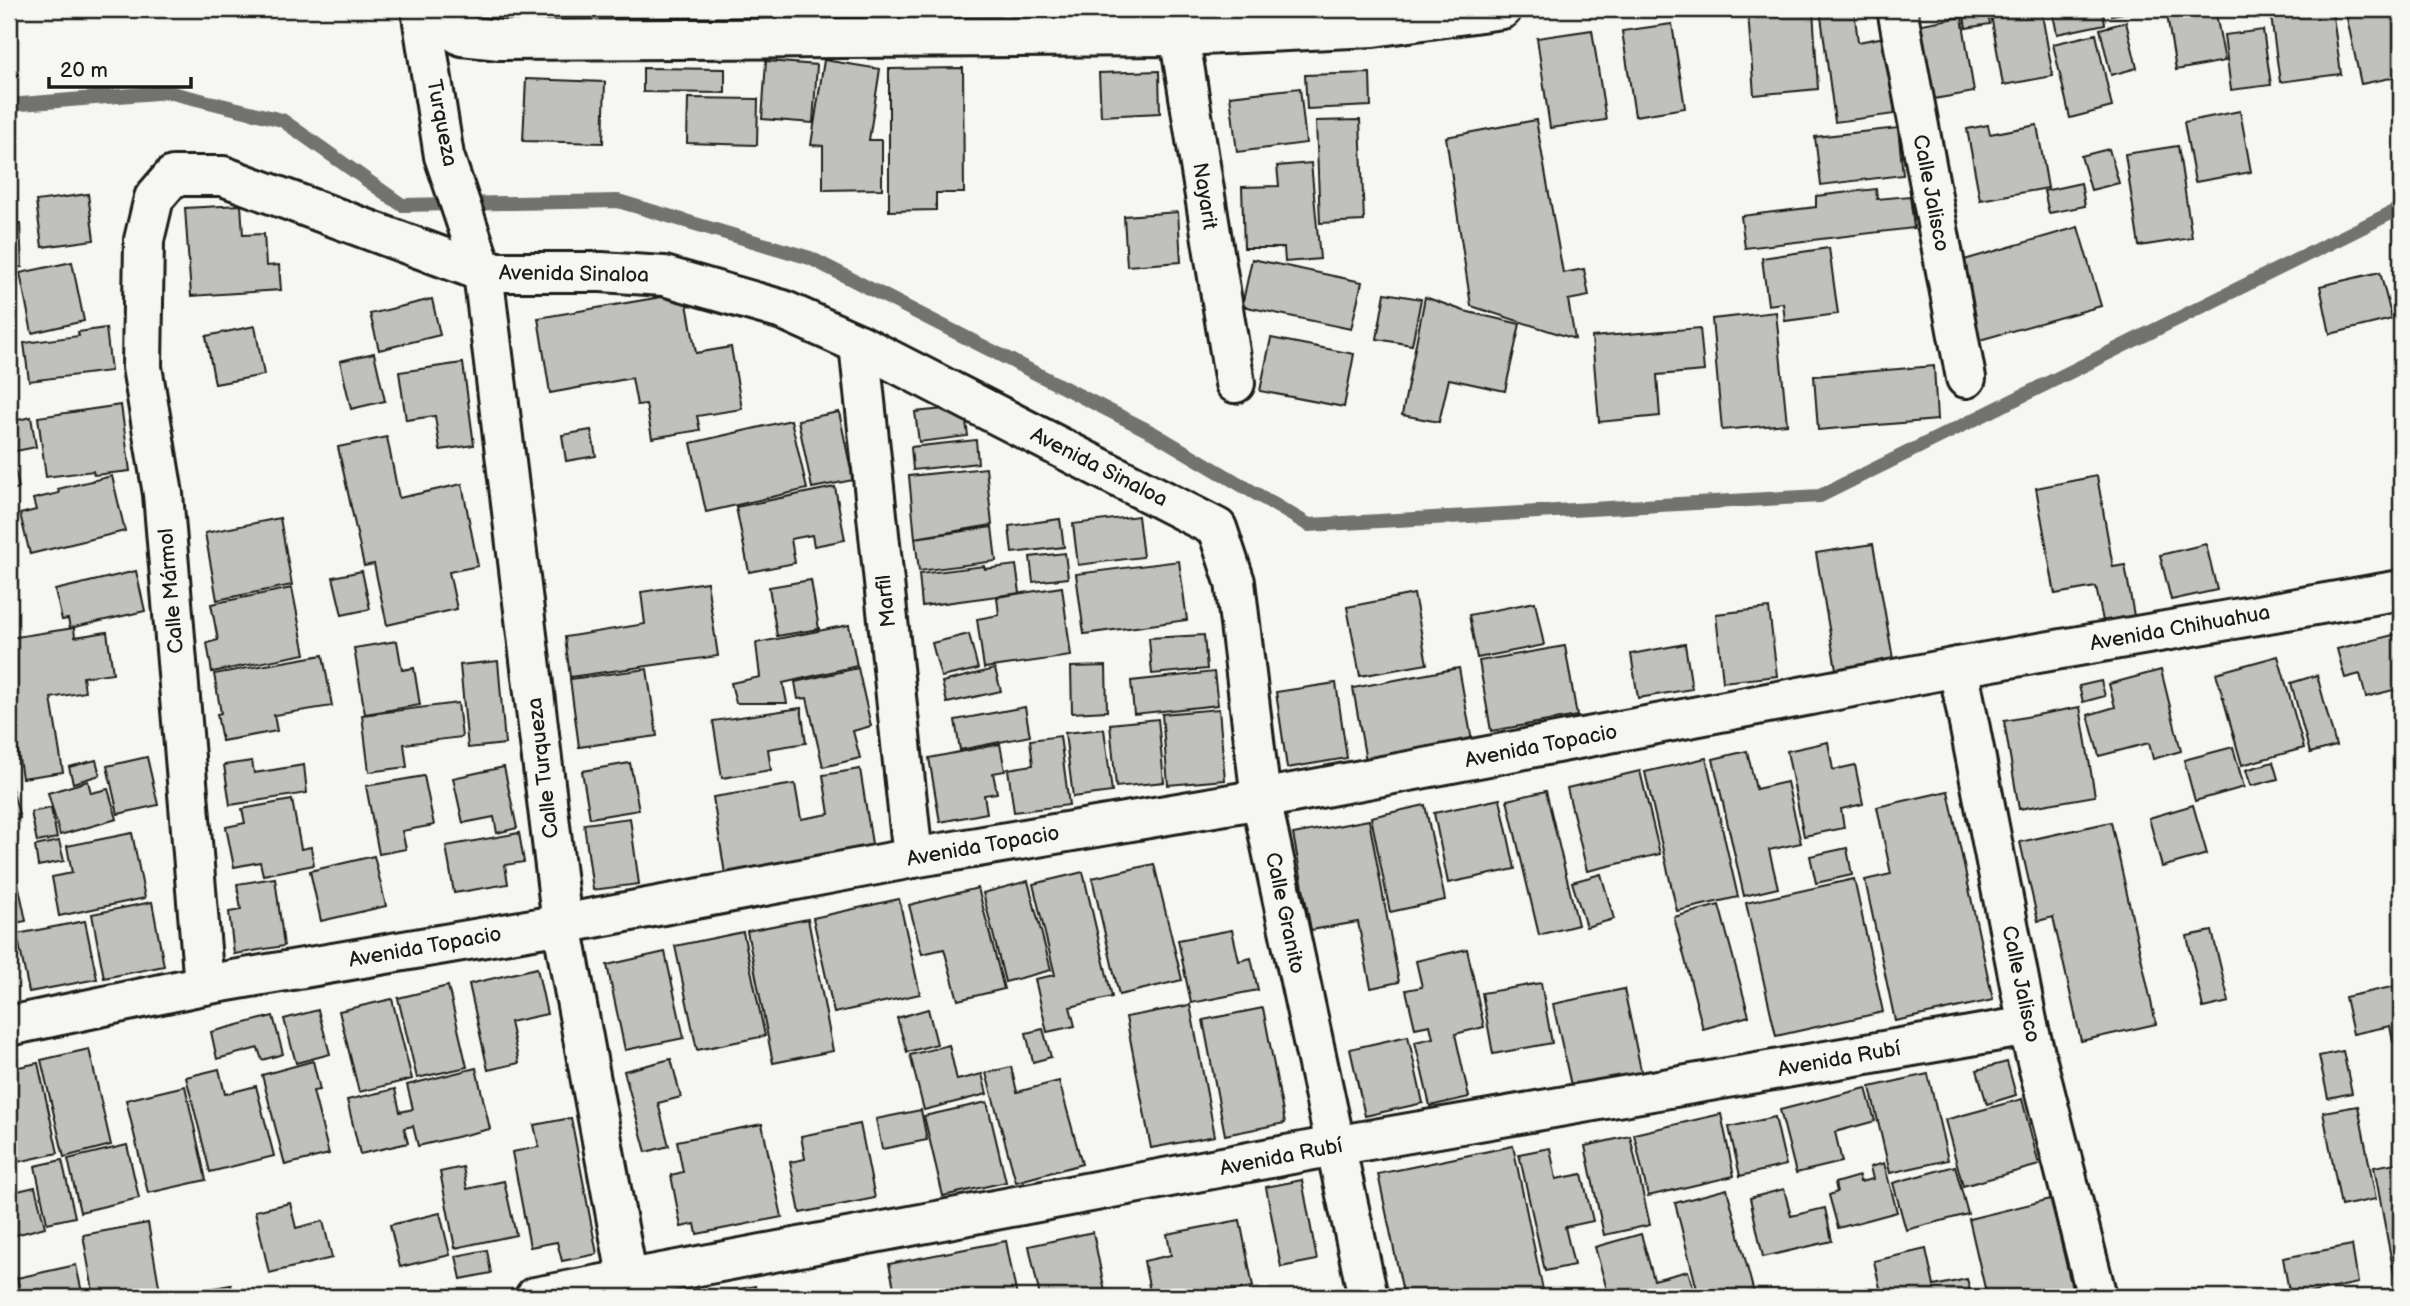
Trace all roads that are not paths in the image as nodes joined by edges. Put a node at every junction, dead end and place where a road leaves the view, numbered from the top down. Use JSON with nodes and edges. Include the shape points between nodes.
{"nodes":[{"id":1,"x":421,"y":9,"type":"edge"},
{"id":2,"x":1502,"y":9,"type":"edge"},
{"id":3,"x":1897,"y":9,"type":"edge"},
{"id":4,"x":1178,"y":22,"type":"edge"},
{"id":5,"x":154,"y":198,"type":"joint"},
{"id":6,"x":471,"y":236,"type":"joint"},
{"id":7,"x":483,"y":272,"type":"junction"},
{"id":8,"x":859,"y":344,"type":"junction"},
{"id":9,"x":1966,"y":378,"type":"dead end"},
{"id":10,"x":1235,"y":383,"type":"dead end"},
{"id":11,"x":1217,"y":528,"type":"joint"},
{"id":12,"x":2401,"y":590,"type":"edge"},
{"id":13,"x":1958,"y":667,"type":"junction"},
{"id":14,"x":1261,"y":799,"type":"junction"},
{"id":15,"x":913,"y":858,"type":"junction"},
{"id":16,"x":562,"y":924,"type":"junction"},
{"id":17,"x":204,"y":985,"type":"junction"},
{"id":18,"x":9,"y":1026,"type":"edge"},
{"id":19,"x":2028,"y":1026,"type":"junction"},
{"id":20,"x":1334,"y":1146,"type":"junction"},
{"id":21,"x":629,"y":1289,"type":"edge"},
{"id":22,"x":535,"y":1297,"type":"edge"},
{"id":23,"x":1368,"y":1297,"type":"edge"},
{"id":24,"x":2097,"y":1297,"type":"edge"}],
"edges":[{"from":1,"to":4,"type":"street","via":[[462,36],[500,40]]},
{"from":1,"to":6,"type":"street","name":"Turqueza","via":[[444,156]]},
{"from":2,"to":4,"type":"street","via":[[1373,27]]},
{"from":3,"to":9,"type":"street","name":"Calle Jalisco"},
{"from":4,"to":10,"type":"street","name":"Nayarit"},
{"from":5,"to":7,"type":"street","name":"Avenida Sinaloa","via":[[173,176],[223,176]]},
{"from":5,"to":17,"type":"street","name":"Calle Mármol","via":[[144,240],[142,368],[163,494]]},
{"from":6,"to":7,"type":"street","name":"Calle Turqueza"},
{"from":7,"to":8,"type":"street","name":"Avenida Sinaloa","via":[[664,276],[783,310]]},
{"from":7,"to":16,"type":"street","name":"Calle Turqueza"},
{"from":8,"to":11,"type":"street","name":"Avenida Sinaloa"},
{"from":8,"to":15,"type":"street","name":"Marfil"},
{"from":11,"to":14,"type":"street","name":"Calle Granito","via":[[1235,582]]},
{"from":12,"to":13,"type":"street","name":"Avenida Chihuahua"},
{"from":13,"to":14,"type":"street","name":"Avenida Topacio"},
{"from":13,"to":19,"type":"street","name":"Calle Jalisco"},
{"from":14,"to":15,"type":"street","name":"Avenida Topacio"},
{"from":14,"to":20,"type":"street","name":"Calle Granito"},
{"from":15,"to":16,"type":"street","name":"Avenida Topacio"},
{"from":16,"to":17,"type":"street","name":"Avenida Topacio"},
{"from":16,"to":21,"type":"street","name":"Calle Turqueza"},
{"from":17,"to":18,"type":"street","name":"Avenida Topacio"},
{"from":19,"to":20,"type":"street","name":"Avenida Rubí"},
{"from":19,"to":24,"type":"street","name":"Calle Jalisco"},
{"from":20,"to":21,"type":"street","name":"Avenida Rubí"},
{"from":20,"to":23,"type":"street","name":"Calle Granito"},
{"from":21,"to":22,"type":"street","name":"Avenida Rubí"}]}
